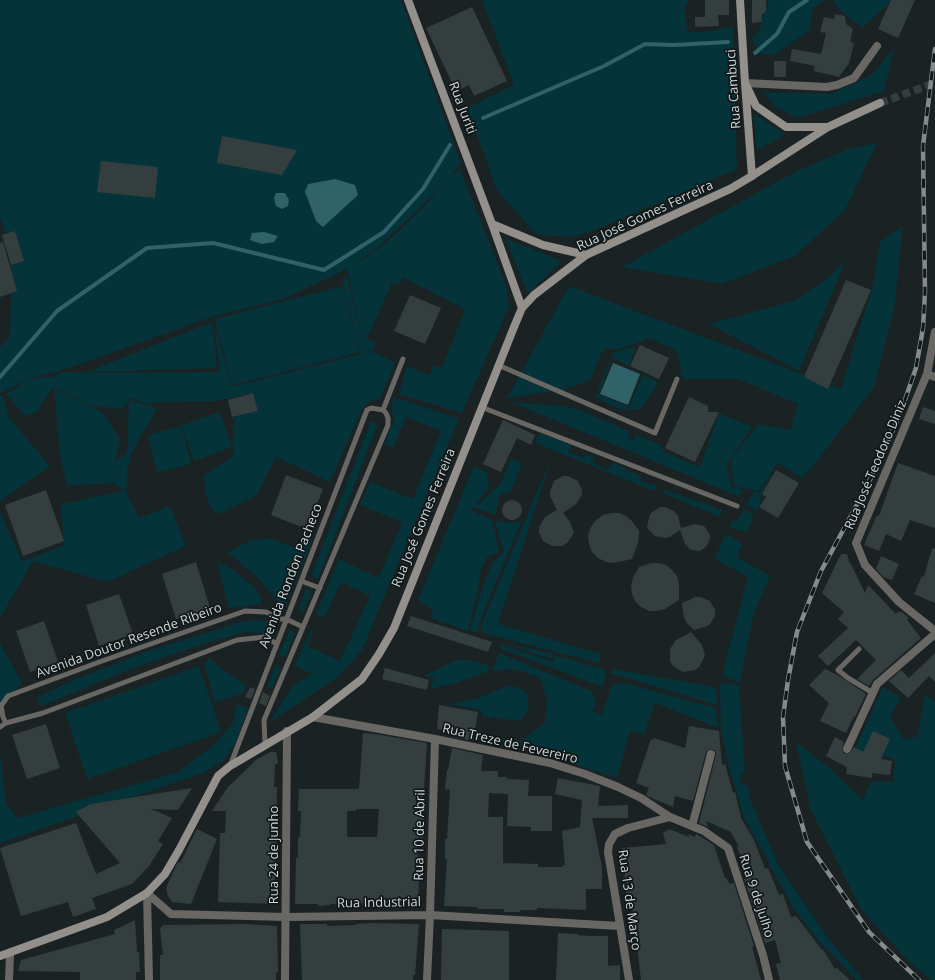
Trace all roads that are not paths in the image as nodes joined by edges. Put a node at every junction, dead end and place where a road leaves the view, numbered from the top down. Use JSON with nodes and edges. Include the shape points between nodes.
{"nodes":[{"id":1,"x":408,"y":0,"type":"edge"},
{"id":2,"x":740,"y":0,"type":"edge"},
{"id":3,"x":877,"y":46,"type":"dead end"},
{"id":4,"x":745,"y":83,"type":"junction"},
{"id":5,"x":880,"y":103,"type":"tunnel mouth"},
{"id":6,"x":828,"y":127,"type":"junction"},
{"id":7,"x":752,"y":176,"type":"junction"},
{"id":8,"x":492,"y":224,"type":"junction"},
{"id":9,"x":586,"y":255,"type":"junction"},
{"id":10,"x":522,"y":308,"type":"junction"},
{"id":11,"x":935,"y":332,"type":"edge"},
{"id":12,"x":402,"y":359,"type":"dead end"},
{"id":13,"x":498,"y":365,"type":"junction"},
{"id":14,"x":931,"y":375,"type":"edge"},
{"id":15,"x":677,"y":379,"type":"dead end"},
{"id":16,"x":481,"y":406,"type":"junction"},
{"id":17,"x":383,"y":410,"type":"junction"},
{"id":18,"x":737,"y":506,"type":"dead end"},
{"id":19,"x":301,"y":581,"type":"junction"},
{"id":20,"x":320,"y":588,"type":"junction"},
{"id":21,"x":286,"y":619,"type":"junction"},
{"id":22,"x":303,"y":627,"type":"junction"},
{"id":23,"x":935,"y":633,"type":"edge"},
{"id":24,"x":277,"y":644,"type":"junction"},
{"id":25,"x":859,"y":650,"type":"dead end"},
{"id":26,"x":873,"y":693,"type":"junction"},
{"id":27,"x":312,"y":717,"type":"junction"},
{"id":28,"x":6,"y":723,"type":"junction"},
{"id":29,"x":0,"y":727,"type":"edge"},
{"id":30,"x":287,"y":731,"type":"junction"},
{"id":31,"x":434,"y":739,"type":"junction"},
{"id":32,"x":264,"y":744,"type":"junction"},
{"id":33,"x":847,"y":749,"type":"dead end"},
{"id":34,"x":711,"y":754,"type":"dead end"},
{"id":35,"x":230,"y":766,"type":"junction"},
{"id":36,"x":670,"y":817,"type":"junction"},
{"id":37,"x":692,"y":826,"type":"junction"},
{"id":38,"x":704,"y":832,"type":"joint"},
{"id":39,"x":147,"y":893,"type":"junction"},
{"id":40,"x":430,"y":914,"type":"junction"},
{"id":41,"x":286,"y":917,"type":"junction"},
{"id":42,"x":619,"y":926,"type":"junction"},
{"id":43,"x":10,"y":953,"type":"junction"},
{"id":44,"x":0,"y":956,"type":"edge"},
{"id":45,"x":9,"y":980,"type":"edge"},
{"id":46,"x":149,"y":980,"type":"edge"},
{"id":47,"x":285,"y":980,"type":"edge"},
{"id":48,"x":427,"y":980,"type":"edge"},
{"id":49,"x":629,"y":980,"type":"edge"},
{"id":50,"x":769,"y":980,"type":"edge"}],
"edges":[{"from":1,"to":8,"type":"street","name":"Rua Juriti"},
{"from":2,"to":4,"type":"street","name":"Rua Cambuci"},
{"from":3,"to":4,"type":"street","via":[[854,78],[837,85]]},
{"from":4,"to":6,"type":"street","via":[[756,106],[786,127]]},
{"from":4,"to":7,"type":"street","name":"Rua Cambuci"},
{"from":5,"to":6,"type":"street","name":"Rua José Gomes Ferreira"},
{"from":6,"to":7,"type":"street","name":"Rua José Gomes Ferreira"},
{"from":7,"to":9,"type":"street","name":"Rua José Gomes Ferreira","via":[[730,189]]},
{"from":8,"to":9,"type":"street","via":[[543,245]]},
{"from":8,"to":10,"type":"street","name":"Rua Juriti"},
{"from":9,"to":10,"type":"street","name":"Rua José Gomes Ferreira","via":[[534,295]]},
{"from":10,"to":13,"type":"street","name":"Rua José Gomes Ferreira"},
{"from":11,"to":14,"type":"street","name":"Rua José Teodoro Diniz"},
{"from":12,"to":17,"type":"lane"},
{"from":13,"to":15,"type":"lane","via":[[655,433]]},
{"from":13,"to":16,"type":"street","name":"Rua José Gomes Ferreira"},
{"from":14,"to":23,"type":"street","name":"Rua José Teodoro Diniz","via":[[856,543],[864,565],[899,602]]},
{"from":16,"to":18,"type":"lane"},
{"from":16,"to":27,"type":"street","name":"Rua José Gomes Ferreira","via":[[394,628],[362,679]]},
{"from":17,"to":19,"type":"lane","name":"Avenida Rondon Pacheco","via":[[367,410]]},
{"from":17,"to":20,"type":"lane","via":[[388,418],[388,425]]},
{"from":19,"to":20,"type":"lane"},
{"from":19,"to":21,"type":"lane","name":"Avenida Rondon Pacheco"},
{"from":20,"to":22,"type":"lane"},
{"from":21,"to":22,"type":"lane"},
{"from":21,"to":24,"type":"lane","name":"Avenida Rondon Pacheco"},
{"from":21,"to":28,"type":"lane","name":"Avenida Doutor Resende Ribeiro","via":[[266,612],[245,611],[29,688],[8,696],[1,706]]},
{"from":22,"to":32,"type":"lane","via":[[264,720]]},
{"from":23,"to":26,"type":"street","via":[[877,684]]},
{"from":24,"to":28,"type":"lane","via":[[265,637],[236,640],[42,713]]},
{"from":24,"to":35,"type":"lane","name":"Avenida Rondon Pacheco"},
{"from":25,"to":26,"type":"lane","via":[[838,670]]},
{"from":26,"to":33,"type":"street"},
{"from":27,"to":30,"type":"street","name":"Rua José Gomes Ferreira"},
{"from":27,"to":31,"type":"street","name":"Rua Treze de Fevereiro"},
{"from":28,"to":29,"type":"lane"},
{"from":30,"to":32,"type":"street","name":"Rua José Gomes Ferreira"},
{"from":30,"to":41,"type":"street","name":"Rua 24 de Junho"},
{"from":31,"to":36,"type":"street","name":"Rua Treze de Fevereiro","via":[[585,774],[640,798]]},
{"from":31,"to":40,"type":"street","name":"Rua 10 de Abril"},
{"from":32,"to":35,"type":"street","name":"Rua José Gomes Ferreira"},
{"from":34,"to":37,"type":"street"},
{"from":35,"to":39,"type":"street","name":"Rua José Gomes Ferreira","via":[[218,776],[165,874]]},
{"from":36,"to":37,"type":"street","name":"Rua Treze de Fevereiro"},
{"from":36,"to":42,"type":"street","name":"Rua 13 de Março","via":[[628,828],[615,834],[609,844]]},
{"from":37,"to":38,"type":"street","name":"Rua Treze de Fevereiro"},
{"from":38,"to":50,"type":"street","name":"Rua 9 de Julho","via":[[728,848]]},
{"from":39,"to":41,"type":"street","name":"Rua Industrial","via":[[171,914]]},
{"from":39,"to":43,"type":"street","name":"Rua José Gomes Ferreira","via":[[107,917]]},
{"from":39,"to":46,"type":"street"},
{"from":40,"to":41,"type":"street","name":"Rua Industrial"},
{"from":40,"to":42,"type":"street","name":"Rua Industrial"},
{"from":40,"to":48,"type":"street","name":"Rua 10 de Abril"},
{"from":41,"to":47,"type":"street","name":"Rua 24 de Junho"},
{"from":42,"to":49,"type":"street","name":"Rua 13 de Março"},
{"from":43,"to":44,"type":"street","name":"Rua José Gomes Ferreira"},
{"from":43,"to":45,"type":"street"}]}
